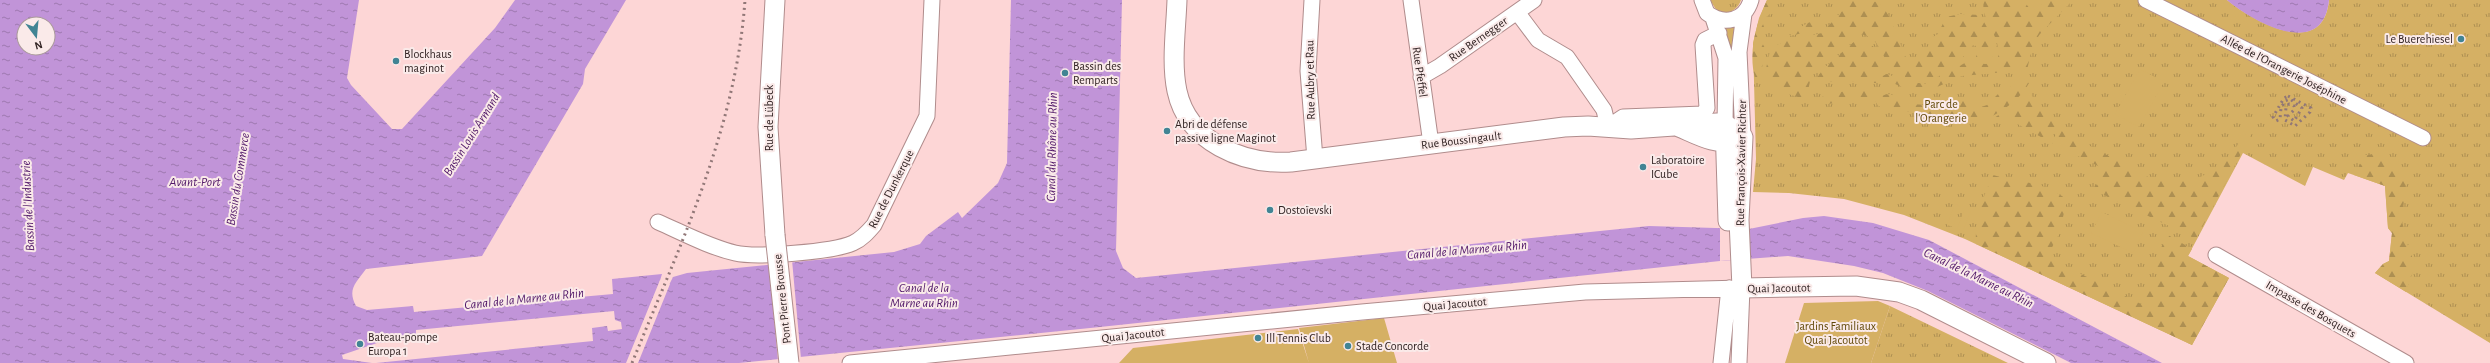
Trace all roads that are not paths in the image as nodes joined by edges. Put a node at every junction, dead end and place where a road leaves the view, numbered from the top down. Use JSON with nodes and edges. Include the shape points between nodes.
{"nodes":[{"id":1,"x":775,"y":0,"type":"edge"},
{"id":2,"x":932,"y":0,"type":"edge"},
{"id":3,"x":1177,"y":0,"type":"edge"},
{"id":4,"x":1312,"y":0,"type":"edge"},
{"id":5,"x":1411,"y":0,"type":"edge"},
{"id":6,"x":1534,"y":0,"type":"edge"},
{"id":7,"x":1750,"y":0,"type":"edge"},
{"id":8,"x":2146,"y":0,"type":"edge"},
{"id":9,"x":1700,"y":2,"type":"edge"},
{"id":10,"x":1517,"y":12,"type":"junction"},
{"id":11,"x":1744,"y":14,"type":"junction"},
{"id":12,"x":1713,"y":18,"type":"junction"},
{"id":13,"x":1718,"y":33,"type":"junction"},
{"id":14,"x":1421,"y":77,"type":"junction"},
{"id":15,"x":1725,"y":124,"type":"junction"},
{"id":16,"x":1608,"y":127,"type":"junction"},
{"id":17,"x":1679,"y":127,"type":"junction"},
{"id":18,"x":1699,"y":136,"type":"junction"},
{"id":19,"x":1743,"y":137,"type":"junction"},
{"id":20,"x":2423,"y":138,"type":"dead end"},
{"id":21,"x":1725,"y":143,"type":"junction"},
{"id":22,"x":1430,"y":144,"type":"junction"},
{"id":23,"x":1315,"y":159,"type":"junction"},
{"id":24,"x":1725,"y":173,"type":"junction"},
{"id":25,"x":1733,"y":220,"type":"junction"},
{"id":26,"x":658,"y":222,"type":"dead end"},
{"id":27,"x":775,"y":235,"type":"joint"},
{"id":28,"x":2216,"y":255,"type":"dead end"},
{"id":29,"x":1736,"y":280,"type":"junction"},
{"id":30,"x":959,"y":358,"type":"edge"},
{"id":31,"x":789,"y":363,"type":"edge"},
{"id":32,"x":850,"y":363,"type":"edge"},
{"id":33,"x":1721,"y":363,"type":"edge"},
{"id":34,"x":1739,"y":363,"type":"edge"},
{"id":35,"x":2046,"y":363,"type":"edge"},
{"id":36,"x":2406,"y":363,"type":"edge"}],
"edges":[{"from":1,"to":27,"type":"main road","name":"Rue de Lübeck","via":[[768,127]]},
{"from":2,"to":26,"type":"street","name":"Rue de Dunkerque","via":[[927,116],[874,225],[863,236],[854,242],[832,248],[748,255],[732,253]]},
{"from":3,"to":23,"type":"main road","name":"Rue Boussingault","via":[[1176,81],[1180,100],[1195,127],[1216,144],[1251,159],[1282,163]]},
{"from":4,"to":23,"type":"street","name":"Rue Aubry et Rau","via":[[1308,71]]},
{"from":5,"to":14,"type":"street","name":"Rue Pfeffel"},
{"from":6,"to":10,"type":"street","name":"Rue Bernegger"},
{"from":7,"to":11,"type":"street","name":"Rue François-Xavier Richter"},
{"from":8,"to":20,"type":"street","name":"Allée de l'Orangerie Joséphine"},
{"from":9,"to":12,"type":"street","name":"Rue François-Xavier Richter"},
{"from":10,"to":14,"type":"street","name":"Rue Bernegger"},
{"from":10,"to":16,"type":"street","via":[[1538,40],[1567,57],[1604,110]]},
{"from":11,"to":12,"type":"street","via":[[1734,20],[1723,21]]},
{"from":11,"to":19,"type":"street","name":"Rue François-Xavier Richter","via":[[1739,52]]},
{"from":12,"to":13,"type":"street","name":"Rue François-Xavier Richter"},
{"from":13,"to":15,"type":"street","name":"Rue François-Xavier Richter","via":[[1726,58]]},
{"from":13,"to":16,"type":"street","via":[[1705,40],[1703,45],[1707,108],[1703,114],[1623,117]]},
{"from":14,"to":22,"type":"street","name":"Rue Pfeffel"},
{"from":15,"to":17,"type":"main road","name":"Rue Boussingault","via":[[1691,124]]},
{"from":15,"to":19,"type":"main road"},
{"from":15,"to":21,"type":"main road","name":"Rue François-Xavier Richter"},
{"from":16,"to":17,"type":"main road","name":"Rue Boussingault"},
{"from":16,"to":22,"type":"main road","name":"Rue Boussingault","via":[[1564,127]]},
{"from":17,"to":18,"type":"main road","name":"Rue Boussingault"},
{"from":18,"to":21,"type":"main road","name":"Rue Boussingault","via":[[1717,143]]},
{"from":18,"to":24,"type":"main road","name":"Rue Boussingault","via":[[1713,152]]},
{"from":19,"to":21,"type":"main road"},
{"from":19,"to":25,"type":"main road","name":"Rue François-Xavier Richter"},
{"from":21,"to":24,"type":"main road","name":"Rue François-Xavier Richter"},
{"from":22,"to":23,"type":"main road","name":"Rue Boussingault"},
{"from":24,"to":25,"type":"main road","name":"Rue François-Xavier Richter"},
{"from":25,"to":29,"type":"main road","name":"Rue François-Xavier Richter"},
{"from":27,"to":31,"type":"main road","name":"Pont Pierre Brousse","bridge":true},
{"from":28,"to":36,"type":"street","name":"Impasse des Bosquets"},
{"from":29,"to":30,"type":"street","name":"Quai Jacoutot","via":[[1585,292]]},
{"from":29,"to":33,"type":"street"},
{"from":29,"to":34,"type":"street"},
{"from":29,"to":35,"type":"main road","name":"Quai Jacoutot","via":[[1856,286],[1899,292],[1921,300]]},
{"from":30,"to":32,"type":"street","name":"Quai Jacoutot"}]}
